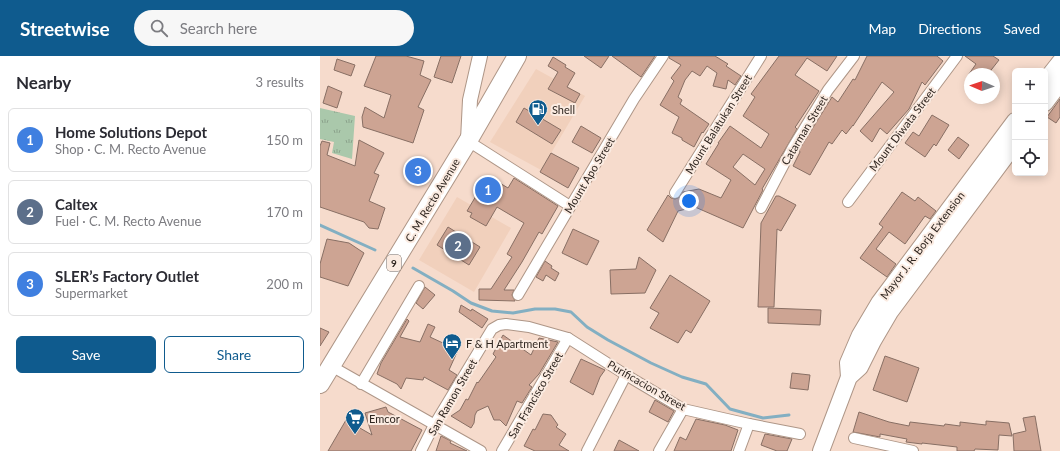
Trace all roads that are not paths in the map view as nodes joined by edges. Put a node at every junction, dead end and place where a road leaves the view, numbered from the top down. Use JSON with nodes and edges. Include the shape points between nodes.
{"nodes":[{"id":1,"x":480,"y":56,"type":"edge"},
{"id":2,"x":517,"y":56,"type":"edge"},
{"id":3,"x":663,"y":56,"type":"edge"},
{"id":4,"x":761,"y":56,"type":"edge"},
{"id":5,"x":854,"y":56,"type":"edge"},
{"id":6,"x":957,"y":56,"type":"edge"},
{"id":7,"x":1060,"y":62,"type":"edge"},
{"id":8,"x":1048,"y":78,"type":"edge"},
{"id":9,"x":1060,"y":83,"type":"edge"},
{"id":10,"x":1048,"y":99,"type":"edge"},
{"id":11,"x":1012,"y":129,"type":"edge"},
{"id":12,"x":468,"y":141,"type":"junction"},
{"id":13,"x":1005,"y":149,"type":"edge"},
{"id":14,"x":675,"y":193,"type":"dead end"},
{"id":15,"x":848,"y":202,"type":"dead end"},
{"id":16,"x":570,"y":206,"type":"junction"},
{"id":17,"x":761,"y":208,"type":"dead end"},
{"id":18,"x":419,"y":286,"type":"dead end"},
{"id":19,"x":518,"y":295,"type":"dead end"},
{"id":20,"x":499,"y":325,"type":"joint"},
{"id":21,"x":568,"y":338,"type":"junction"},
{"id":22,"x":331,"y":366,"type":"junction"},
{"id":23,"x":626,"y":375,"type":"junction"},
{"id":24,"x":320,"y":384,"type":"edge"},
{"id":25,"x":361,"y":384,"type":"junction"},
{"id":26,"x":683,"y":409,"type":"junction"},
{"id":27,"x":748,"y":424,"type":"junction"},
{"id":28,"x":434,"y":425,"type":"junction"},
{"id":29,"x":800,"y":434,"type":"dead end"},
{"id":30,"x":854,"y":438,"type":"dead end"},
{"id":31,"x":421,"y":451,"type":"edge"},
{"id":32,"x":480,"y":451,"type":"edge"},
{"id":33,"x":502,"y":451,"type":"edge"},
{"id":34,"x":587,"y":451,"type":"edge"},
{"id":35,"x":659,"y":451,"type":"edge"},
{"id":36,"x":739,"y":451,"type":"edge"},
{"id":37,"x":821,"y":451,"type":"edge"},
{"id":38,"x":912,"y":451,"type":"edge"}],
"edges":[{"from":1,"to":12,"type":"street","via":[[470,100]]},
{"from":2,"to":12,"type":"highway","name":"C. M. Recto Avenue","number":"9"},
{"from":3,"to":16,"type":"street","name":"Mount Apo Street"},
{"from":4,"to":14,"type":"street","name":"Mount Balatukan Street"},
{"from":5,"to":17,"type":"street","name":"Catarman Street","via":[[828,90],[793,147]]},
{"from":6,"to":15,"type":"street","name":"Mount Diwata Street"},
{"from":7,"to":8,"type":"main road"},
{"from":9,"to":10,"type":"main road"},
{"from":11,"to":13,"type":"main road","name":"Mayor J. R. Borja Extension"},
{"from":12,"to":16,"type":"street"},
{"from":12,"to":22,"type":"highway","name":"C. M. Recto Avenue","number":"9"},
{"from":13,"to":37,"type":"main road","name":"Mayor J. R. Borja Extension","via":[[932,244],[879,304],[860,335],[848,363],[845,388]]},
{"from":16,"to":19,"type":"street","name":"Mount Apo Street"},
{"from":18,"to":25,"type":"street"},
{"from":20,"to":21,"type":"street","name":"Purificacion Street","via":[[529,327]]},
{"from":20,"to":28,"type":"street","name":"San Ramon Street","via":[[490,332]]},
{"from":21,"to":23,"type":"street","name":"Purificacion Street"},
{"from":21,"to":33,"type":"street","name":"San Francisco Street"},
{"from":22,"to":24,"type":"highway","name":"C. M. Recto Avenue","number":"9"},
{"from":22,"to":25,"type":"street"},
{"from":23,"to":26,"type":"street","name":"Purificacion Street"},
{"from":23,"to":34,"type":"street"},
{"from":25,"to":28,"type":"street"},
{"from":26,"to":27,"type":"street","name":"Purificacion Street"},
{"from":26,"to":35,"type":"street"},
{"from":27,"to":29,"type":"street","name":"Purificacion Street"},
{"from":27,"to":36,"type":"street"},
{"from":28,"to":31,"type":"street","name":"San Ramon Street"},
{"from":28,"to":32,"type":"street"},
{"from":30,"to":38,"type":"street"}]}
